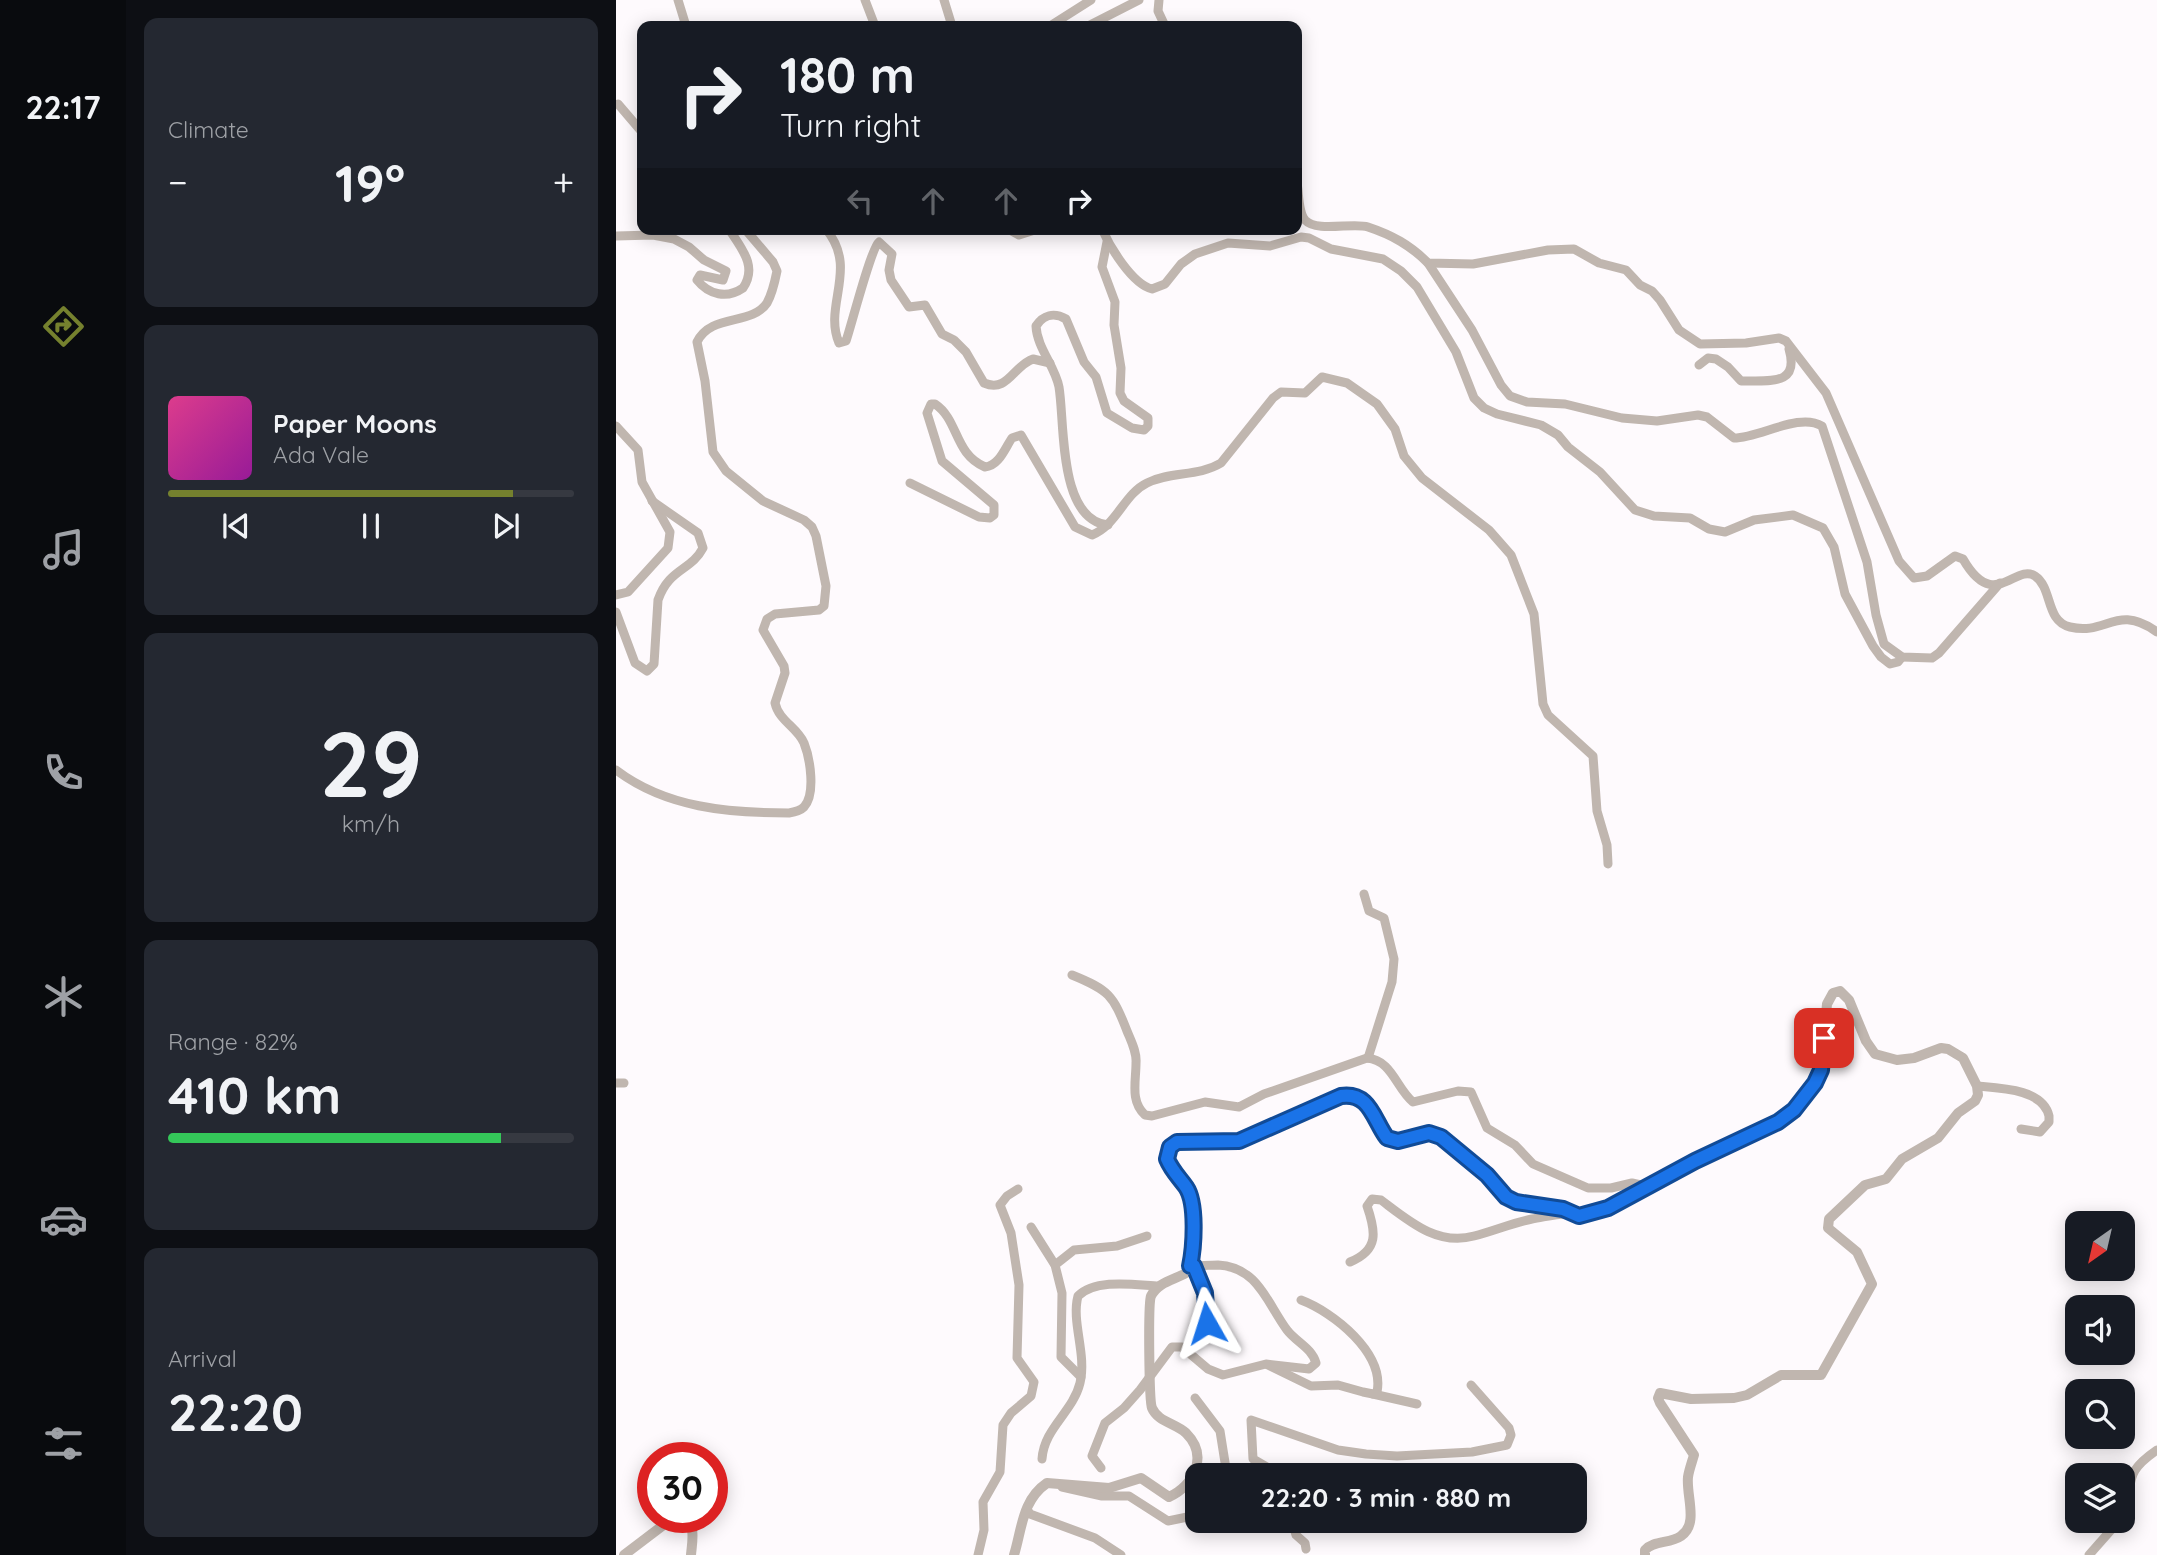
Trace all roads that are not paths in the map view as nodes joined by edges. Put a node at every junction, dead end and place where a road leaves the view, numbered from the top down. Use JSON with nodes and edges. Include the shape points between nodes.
{"nodes":[{"id":1,"x":678,"y":0,"type":"edge"},
{"id":2,"x":865,"y":0,"type":"edge"},
{"id":3,"x":944,"y":0,"type":"edge"},
{"id":4,"x":1091,"y":0,"type":"edge"},
{"id":5,"x":1139,"y":0,"type":"edge"},
{"id":6,"x":1159,"y":0,"type":"edge"},
{"id":7,"x":684,"y":21,"type":"edge"},
{"id":8,"x":872,"y":21,"type":"edge"},
{"id":9,"x":950,"y":21,"type":"edge"},
{"id":10,"x":1058,"y":21,"type":"edge"},
{"id":11,"x":1098,"y":21,"type":"edge"},
{"id":12,"x":1163,"y":21,"type":"edge"},
{"id":13,"x":618,"y":104,"type":"edge"},
{"id":14,"x":637,"y":126,"type":"edge"},
{"id":15,"x":1302,"y":210,"type":"edge"},
{"id":16,"x":653,"y":235,"type":"edge"},
{"id":17,"x":653,"y":235,"type":"edge"},
{"id":18,"x":733,"y":235,"type":"edge"},
{"id":19,"x":750,"y":235,"type":"edge"},
{"id":20,"x":829,"y":235,"type":"edge"},
{"id":21,"x":1104,"y":235,"type":"edge"},
{"id":22,"x":616,"y":236,"type":"edge"},
{"id":23,"x":1107,"y":242,"type":"junction"},
{"id":24,"x":1428,"y":263,"type":"junction"},
{"id":25,"x":1789,"y":347,"type":"junction"},
{"id":26,"x":1050,"y":363,"type":"junction"},
{"id":27,"x":1699,"y":365,"type":"dead end"},
{"id":28,"x":616,"y":426,"type":"edge"},
{"id":29,"x":911,"y":483,"type":"dead end"},
{"id":30,"x":652,"y":501,"type":"junction"},
{"id":31,"x":1108,"y":525,"type":"junction"},
{"id":32,"x":2000,"y":583,"type":"junction"},
{"id":33,"x":616,"y":595,"type":"edge"},
{"id":34,"x":616,"y":612,"type":"edge"},
{"id":35,"x":2157,"y":632,"type":"edge"},
{"id":36,"x":1902,"y":657,"type":"junction"},
{"id":37,"x":616,"y":770,"type":"edge"},
{"id":38,"x":1608,"y":864,"type":"dead end"},
{"id":39,"x":1364,"y":894,"type":"dead end"},
{"id":40,"x":1072,"y":975,"type":"dead end"},
{"id":41,"x":1368,"y":1058,"type":"junction"},
{"id":42,"x":1978,"y":1086,"type":"junction"},
{"id":43,"x":2021,"y":1129,"type":"dead end"},
{"id":44,"x":1018,"y":1189,"type":"dead end"},
{"id":45,"x":1644,"y":1191,"type":"junction"},
{"id":46,"x":1579,"y":1216,"type":"junction"},
{"id":47,"x":1031,"y":1227,"type":"dead end"},
{"id":48,"x":1147,"y":1236,"type":"dead end"},
{"id":49,"x":1350,"y":1262,"type":"dead end"},
{"id":50,"x":1055,"y":1265,"type":"junction"},
{"id":51,"x":1192,"y":1266,"type":"junction"},
{"id":52,"x":1159,"y":1286,"type":"junction"},
{"id":53,"x":1301,"y":1300,"type":"dead end"},
{"id":54,"x":1207,"y":1323,"type":"dead end"},
{"id":55,"x":1266,"y":1364,"type":"junction"},
{"id":56,"x":1151,"y":1376,"type":"junction"},
{"id":57,"x":1081,"y":1377,"type":"junction"},
{"id":58,"x":1471,"y":1385,"type":"dead end"},
{"id":59,"x":1373,"y":1394,"type":"junction"},
{"id":60,"x":1195,"y":1398,"type":"dead end"},
{"id":61,"x":1417,"y":1404,"type":"dead end"},
{"id":62,"x":2157,"y":1450,"type":"edge"},
{"id":63,"x":1042,"y":1459,"type":"dead end"},
{"id":64,"x":1225,"y":1463,"type":"edge"},
{"id":65,"x":1259,"y":1463,"type":"edge"},
{"id":66,"x":1101,"y":1468,"type":"dead end"},
{"id":67,"x":2135,"y":1470,"type":"edge"},
{"id":68,"x":1047,"y":1483,"type":"junction"},
{"id":69,"x":1027,"y":1509,"type":"junction"},
{"id":70,"x":1185,"y":1517,"type":"edge"},
{"id":71,"x":653,"y":1533,"type":"edge"},
{"id":72,"x":692,"y":1533,"type":"edge"},
{"id":73,"x":1295,"y":1533,"type":"edge"},
{"id":74,"x":2108,"y":1533,"type":"edge"},
{"id":75,"x":1306,"y":1549,"type":"dead end"},
{"id":76,"x":624,"y":1555,"type":"edge"},
{"id":77,"x":691,"y":1555,"type":"edge"},
{"id":78,"x":978,"y":1555,"type":"edge"},
{"id":79,"x":1014,"y":1555,"type":"edge"},
{"id":80,"x":1121,"y":1555,"type":"edge"},
{"id":81,"x":1645,"y":1555,"type":"edge"},
{"id":82,"x":2089,"y":1555,"type":"edge"}],
"edges":[{"from":1,"to":7,"type":"street"},
{"from":2,"to":8,"type":"street"},
{"from":3,"to":9,"type":"street"},
{"from":4,"to":10,"type":"street"},
{"from":5,"to":11,"type":"street"},
{"from":6,"to":12,"type":"street"},
{"from":13,"to":14,"type":"street"},
{"from":15,"to":24,"type":"street","via":[[1309,222],[1330,227],[1367,226],[1410,246]]},
{"from":16,"to":22,"type":"street"},
{"from":17,"to":18,"type":"street","via":[[683,244],[726,271],[723,280],[700,275],[697,280],[716,294],[726,295],[743,288],[750,272]]},
{"from":19,"to":37,"type":"street","via":[[777,271],[767,303],[755,313],[708,328],[697,342],[698,354],[713,452],[734,479],[771,506],[804,520],[816,536],[826,586],[824,606],[775,614],[767,618],[763,630],[784,666],[775,703],[783,720],[804,743],[809,798],[801,810],[789,813],[693,805],[649,792]]},
{"from":20,"to":26,"type":"street","via":[[841,266],[836,312],[839,343],[846,341],[873,247],[879,242],[892,254],[888,270],[904,302],[909,307],[925,305],[942,334],[966,352],[984,383],[997,387],[1033,359]]},
{"from":21,"to":23,"type":"street"},
{"from":23,"to":26,"type":"street","via":[[1102,267],[1115,302],[1120,393],[1148,418],[1148,426],[1132,428],[1107,413],[1096,377],[1084,362],[1070,323],[1057,314],[1041,319],[1036,326]]},
{"from":23,"to":36,"type":"street","via":[[1138,281],[1152,289],[1165,284],[1195,254],[1228,243],[1270,246],[1301,237],[1382,259],[1417,287],[1484,408],[1541,425],[1558,435],[1644,514],[1690,518],[1725,532],[1754,520],[1793,515],[1823,528],[1834,547],[1845,594],[1873,646],[1890,664]]},
{"from":24,"to":25,"type":"street","via":[[1473,264],[1574,249],[1599,263],[1626,270],[1656,295],[1679,330],[1700,344],[1779,338]]},
{"from":24,"to":36,"type":"street","via":[[1501,385],[1516,399],[1565,404],[1622,418],[1657,421],[1698,415],[1734,438],[1802,422],[1822,426],[1867,562],[1884,644]]},
{"from":25,"to":27,"type":"street","via":[[1793,367],[1782,378],[1741,381],[1716,359],[1708,358]]},
{"from":25,"to":32,"type":"street","via":[[1825,393],[1906,572],[1920,579],[1955,556],[1963,559],[1979,581]]},
{"from":26,"to":31,"type":"street","via":[[1059,387],[1063,446],[1079,508],[1094,522]]},
{"from":28,"to":30,"type":"street","via":[[638,450],[642,482]]},
{"from":29,"to":31,"type":"street","via":[[979,517],[994,515],[994,505],[938,455],[926,413],[935,404],[959,445],[978,465],[992,467],[1012,438],[1021,435],[1075,527],[1092,535]]},
{"from":30,"to":33,"type":"street","via":[[670,532],[670,544],[628,592]]},
{"from":30,"to":34,"type":"street","via":[[698,533],[703,542],[700,553],[668,579],[661,591],[654,664],[647,671],[635,663]]},
{"from":31,"to":38,"type":"street","via":[[1147,482],[1221,463],[1281,392],[1306,393],[1322,377],[1357,388],[1384,411],[1400,449],[1422,478],[1489,530],[1511,555],[1534,614],[1543,704],[1548,715],[1593,756]]},
{"from":32,"to":35,"type":"street","via":[[2027,573],[2035,576],[2053,614],[2067,627],[2124,618]]},
{"from":32,"to":36,"type":"street","via":[[1940,653],[1932,658]]},
{"from":39,"to":41,"type":"street","via":[[1369,911],[1384,918],[1394,959],[1391,988]]},
{"from":40,"to":41,"type":"street","via":[[1094,984],[1115,1002],[1137,1059],[1136,1105],[1148,1116],[1205,1102],[1239,1107]]},
{"from":41,"to":45,"type":"street","via":[[1386,1066],[1413,1102],[1471,1092],[1487,1128],[1547,1171],[1588,1188],[1632,1183]]},
{"from":42,"to":43,"type":"street","via":[[2025,1094],[2043,1105],[2049,1116],[2045,1129]]},
{"from":42,"to":45,"type":"street","via":[[1963,1058],[1948,1049],[1896,1060],[1875,1054],[1849,1000],[1836,991],[1827,1004],[1821,1070],[1794,1110]]},
{"from":42,"to":81,"type":"street","via":[[1975,1101],[1958,1112],[1938,1138],[1902,1159],[1886,1179],[1866,1185],[1829,1219],[1828,1228],[1857,1252],[1872,1284],[1822,1375],[1781,1375],[1734,1398],[1691,1399],[1660,1393],[1660,1403],[1694,1455],[1688,1477],[1691,1518],[1678,1539],[1648,1546]]},
{"from":44,"to":78,"type":"street","via":[[1000,1205],[1011,1233],[1019,1285],[1017,1358],[1033,1378],[1034,1388],[1003,1425],[1000,1472],[983,1502],[984,1530]]},
{"from":45,"to":46,"type":"street"},
{"from":46,"to":49,"type":"street","via":[[1560,1213],[1471,1237],[1455,1237],[1429,1233],[1381,1200],[1372,1199],[1367,1206],[1374,1229],[1372,1242],[1363,1257]]},
{"from":46,"to":51,"type":"street","via":[[1506,1197],[1441,1137],[1429,1133],[1398,1141],[1387,1138],[1366,1102],[1350,1094],[1239,1141],[1177,1142],[1170,1147],[1167,1159],[1188,1189],[1191,1202]]},
{"from":47,"to":50,"type":"street"},
{"from":48,"to":50,"type":"street","via":[[1117,1246],[1074,1250]]},
{"from":50,"to":57,"type":"street","via":[[1062,1293],[1060,1352]]},
{"from":51,"to":52,"type":"street"},
{"from":51,"to":54,"type":"street","via":[[1205,1293]]},
{"from":51,"to":55,"type":"street","via":[[1219,1265],[1251,1276],[1285,1328],[1311,1352],[1316,1363],[1309,1369]]},
{"from":52,"to":56,"type":"street","via":[[1149,1303]]},
{"from":52,"to":57,"type":"street","via":[[1104,1285],[1081,1293],[1077,1301]]},
{"from":53,"to":59,"type":"street","via":[[1322,1310],[1368,1353],[1378,1376]]},
{"from":55,"to":56,"type":"street","via":[[1223,1375],[1177,1345],[1168,1350]]},
{"from":55,"to":59,"type":"street","via":[[1311,1385],[1345,1386]]},
{"from":56,"to":66,"type":"street","via":[[1105,1423],[1093,1456]]},
{"from":56,"to":68,"type":"street","via":[[1152,1410],[1186,1433],[1197,1453],[1196,1470],[1183,1490],[1169,1497],[1141,1478],[1109,1488]]},
{"from":57,"to":63,"type":"street","via":[[1067,1409],[1045,1439]]},
{"from":58,"to":65,"type":"street","via":[[1508,1428],[1507,1445],[1472,1452],[1366,1454],[1338,1450],[1251,1420],[1252,1459]]},
{"from":59,"to":61,"type":"street"},
{"from":60,"to":64,"type":"street","via":[[1220,1431]]},
{"from":62,"to":67,"type":"street"},
{"from":68,"to":69,"type":"street"},
{"from":68,"to":70,"type":"street","via":[[1083,1493],[1129,1496],[1168,1521]]},
{"from":69,"to":79,"type":"street"},
{"from":69,"to":80,"type":"street","via":[[1095,1538]]},
{"from":71,"to":76,"type":"street"},
{"from":72,"to":77,"type":"street"},
{"from":73,"to":75,"type":"street"},
{"from":74,"to":82,"type":"street"}]}
